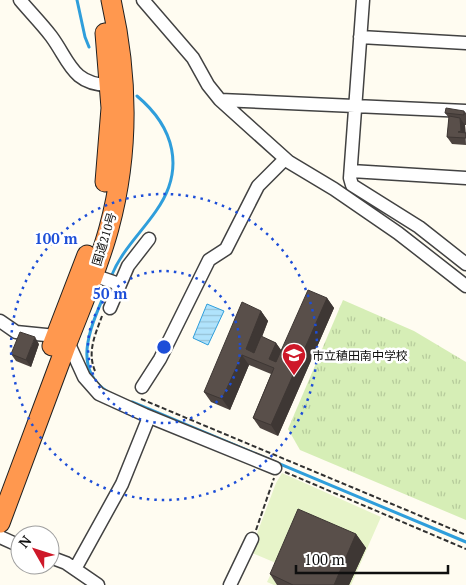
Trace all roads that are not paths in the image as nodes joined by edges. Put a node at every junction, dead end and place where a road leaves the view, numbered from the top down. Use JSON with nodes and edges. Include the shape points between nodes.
{"nodes":[{"id":1,"x":20,"y":0,"type":"edge"},
{"id":2,"x":98,"y":0,"type":"edge"},
{"id":3,"x":111,"y":0,"type":"edge"},
{"id":4,"x":143,"y":0,"type":"edge"},
{"id":5,"x":363,"y":0,"type":"edge"},
{"id":6,"x":360,"y":36,"type":"junction"},
{"id":7,"x":466,"y":43,"type":"edge"},
{"id":8,"x":110,"y":85,"type":"junction"},
{"id":9,"x":220,"y":100,"type":"junction"},
{"id":10,"x":356,"y":105,"type":"junction"},
{"id":11,"x":466,"y":111,"type":"edge"},
{"id":12,"x":285,"y":159,"type":"junction"},
{"id":13,"x":351,"y":171,"type":"junction"},
{"id":14,"x":466,"y":178,"type":"edge"},
{"id":15,"x":149,"y":239,"type":"dead end"},
{"id":16,"x":466,"y":264,"type":"edge"},
{"id":17,"x":107,"y":280,"type":"junction"},
{"id":18,"x":466,"y":286,"type":"edge"},
{"id":19,"x":107,"y":310,"type":"road end"},
{"id":20,"x":0,"y":321,"type":"edge"},
{"id":21,"x":62,"y":339,"type":"junction"},
{"id":22,"x":140,"y":393,"type":"road end"},
{"id":23,"x":149,"y":417,"type":"junction"},
{"id":24,"x":277,"y":471,"type":"road end"},
{"id":25,"x":0,"y":487,"type":"edge"},
{"id":26,"x":0,"y":523,"type":"edge"},
{"id":27,"x":252,"y":539,"type":"road end"},
{"id":28,"x":60,"y":562,"type":"edge"},
{"id":29,"x":75,"y":569,"type":"junction"},
{"id":30,"x":98,"y":585,"type":"edge"},
{"id":31,"x":230,"y":585,"type":"edge"}],
"edges":[{"from":1,"to":8,"type":"street","via":[[76,74],[93,83]]},
{"from":2,"to":8,"type":"highway","name":"国道210号"},
{"from":3,"to":17,"type":"highway","name":"国道210号","via":[[122,64],[123,145],[109,228]]},
{"from":4,"to":9,"type":"street","via":[[193,58]]},
{"from":5,"to":6,"type":"street"},
{"from":6,"to":7,"type":"street"},
{"from":6,"to":10,"type":"street"},
{"from":8,"to":21,"type":"highway","name":"国道210号","via":[[108,162],[100,211]]},
{"from":9,"to":10,"type":"street"},
{"from":9,"to":12,"type":"street"},
{"from":10,"to":11,"type":"street"},
{"from":10,"to":13,"type":"street"},
{"from":12,"to":18,"type":"street","via":[[398,233]]},
{"from":12,"to":22,"type":"street","via":[[258,186],[226,249],[209,260]]},
{"from":13,"to":14,"type":"street"},
{"from":13,"to":16,"type":"street","via":[[350,178],[357,190],[419,228]]},
{"from":15,"to":17,"type":"street","via":[[128,266]]},
{"from":17,"to":19,"type":"street"},
{"from":17,"to":21,"type":"highway","name":"国道210号"},
{"from":20,"to":21,"type":"street","via":[[16,332]]},
{"from":21,"to":23,"type":"street","via":[[93,389],[105,398]]},
{"from":21,"to":25,"type":"highway","name":"国道210号"},
{"from":21,"to":26,"type":"highway","name":"国道210号"},
{"from":23,"to":24,"type":"street"},
{"from":23,"to":29,"type":"street","via":[[122,484]]},
{"from":27,"to":31,"type":"street"},
{"from":28,"to":29,"type":"street"},
{"from":29,"to":30,"type":"street"}]}
